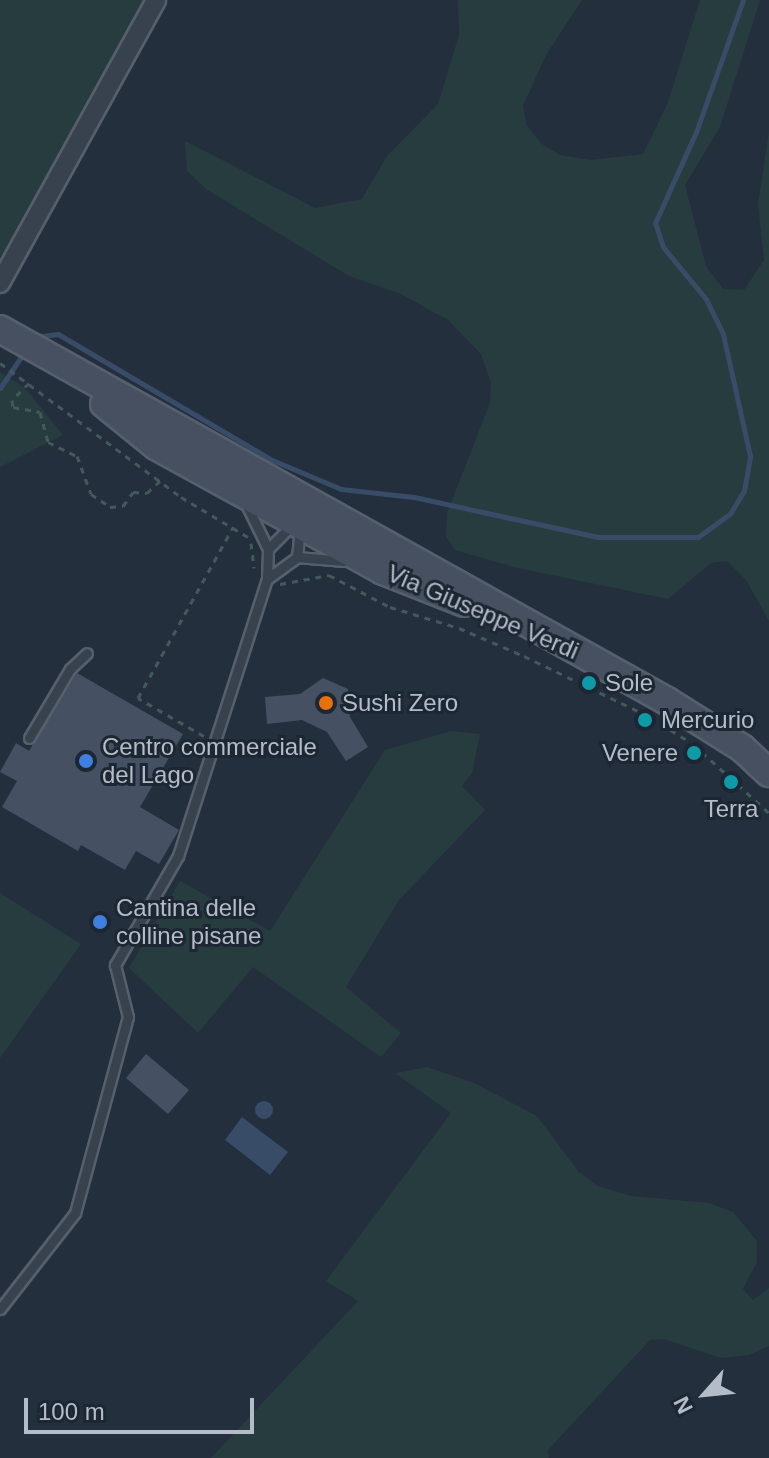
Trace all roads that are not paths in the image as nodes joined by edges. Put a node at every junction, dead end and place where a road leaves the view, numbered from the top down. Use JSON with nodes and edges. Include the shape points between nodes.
{"nodes":[{"id":1,"x":156,"y":0,"type":"edge"},
{"id":2,"x":0,"y":283,"type":"edge"},
{"id":3,"x":0,"y":329,"type":"edge"},
{"id":4,"x":58,"y":365,"type":"junction"},
{"id":5,"x":156,"y":446,"type":"junction"},
{"id":6,"x":209,"y":447,"type":"junction"},
{"id":7,"x":300,"y":523,"type":"junction"},
{"id":8,"x":268,"y":549,"type":"junction"},
{"id":9,"x":297,"y":557,"type":"junction"},
{"id":10,"x":391,"y":561,"type":"junction"},
{"id":11,"x":267,"y":579,"type":"junction"},
{"id":12,"x":87,"y":653,"type":"dead end"},
{"id":13,"x":29,"y":738,"type":"dead end"},
{"id":14,"x":769,"y":773,"type":"edge"},
{"id":15,"x":0,"y":1309,"type":"edge"}],
"edges":[{"from":1,"to":2,"type":"street"},
{"from":3,"to":4,"type":"main road","name":"Via Giuseppe Verdi"},
{"from":4,"to":5,"type":"main road","name":"Via Giuseppe Verdi"},
{"from":4,"to":6,"type":"main road","name":"Via Giuseppe Verdi"},
{"from":5,"to":7,"type":"main road","name":"Via Giuseppe Verdi"},
{"from":5,"to":8,"type":"lane","via":[[254,512]]},
{"from":6,"to":7,"type":"main road","name":"Via Giuseppe Verdi","via":[[229,468],[291,503]]},
{"from":6,"to":10,"type":"main road","name":"Via Giuseppe Verdi"},
{"from":7,"to":8,"type":"lane","via":[[287,527]]},
{"from":7,"to":9,"type":"lane"},
{"from":7,"to":10,"type":"main road","name":"Via Giuseppe Verdi","via":[[315,518]]},
{"from":8,"to":11,"type":"lane"},
{"from":9,"to":10,"type":"lane"},
{"from":9,"to":11,"type":"lane"},
{"from":10,"to":14,"type":"main road","name":"Via Giuseppe Verdi","via":[[595,660],[742,748]]},
{"from":11,"to":15,"type":"lane","via":[[178,856],[115,965],[128,1017],[75,1213]]},
{"from":12,"to":13,"type":"lane","via":[[70,669]]}]}
